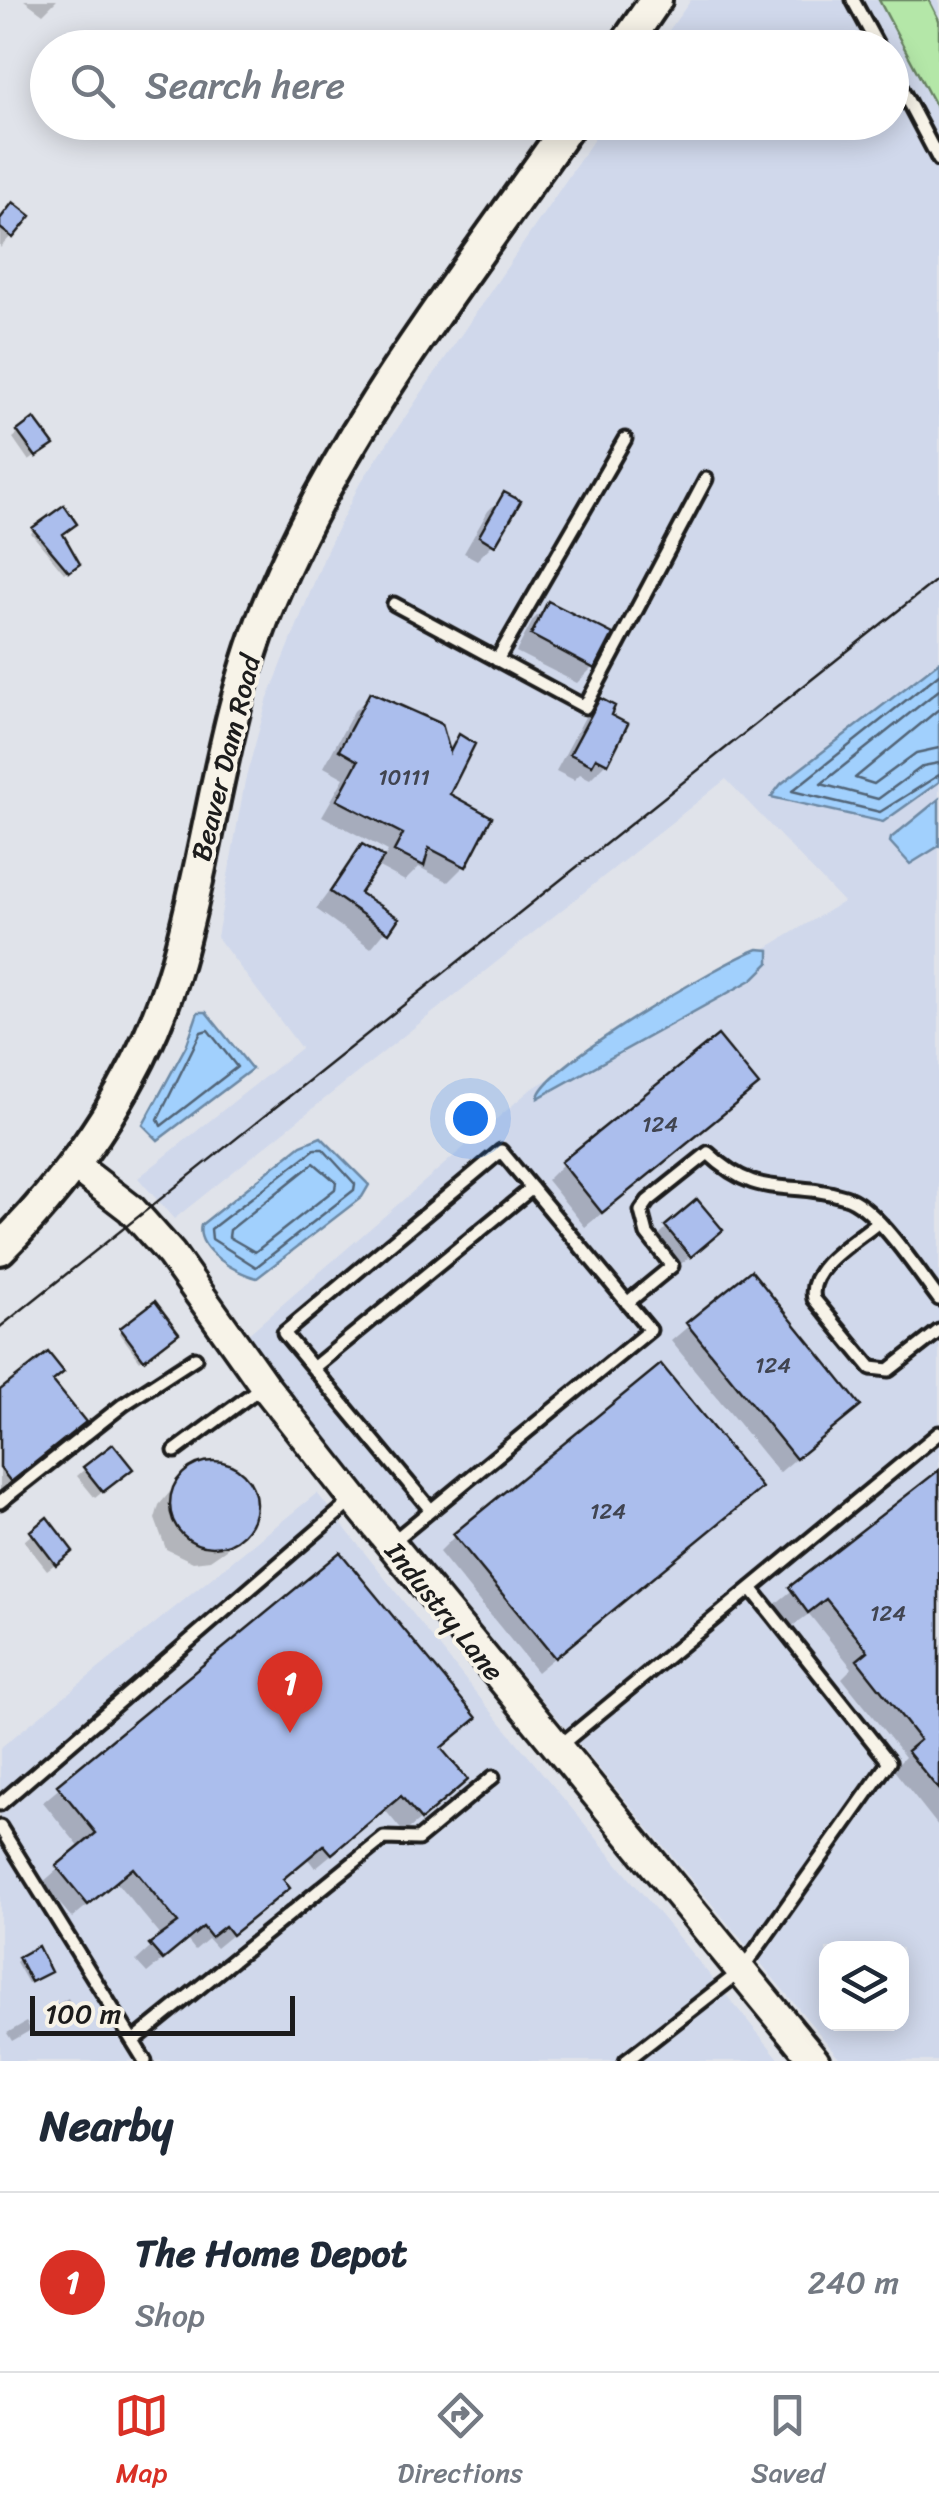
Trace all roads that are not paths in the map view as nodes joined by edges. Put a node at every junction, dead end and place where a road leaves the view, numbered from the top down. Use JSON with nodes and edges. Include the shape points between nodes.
{"nodes":[{"id":1,"x":656,"y":0,"type":"edge"},
{"id":2,"x":853,"y":0,"type":"edge"},
{"id":3,"x":635,"y":30,"type":"edge"},
{"id":4,"x":869,"y":30,"type":"edge"},
{"id":5,"x":909,"y":103,"type":"edge"},
{"id":6,"x":558,"y":140,"type":"edge"},
{"id":7,"x":939,"y":160,"type":"edge"},
{"id":8,"x":625,"y":439,"type":"dead end"},
{"id":9,"x":706,"y":479,"type":"dead end"},
{"id":10,"x":394,"y":604,"type":"dead end"},
{"id":11,"x":498,"y":660,"type":"junction"},
{"id":12,"x":74,"y":1165,"type":"junction"},
{"id":13,"x":532,"y":1188,"type":"junction"},
{"id":14,"x":877,"y":1223,"type":"junction"},
{"id":15,"x":0,"y":1249,"type":"edge"},
{"id":16,"x":939,"y":1299,"type":"edge"},
{"id":17,"x":627,"y":1303,"type":"junction"},
{"id":18,"x":939,"y":1330,"type":"edge"},
{"id":19,"x":195,"y":1358,"type":"dead end"},
{"id":20,"x":313,"y":1368,"type":"junction"},
{"id":21,"x":264,"y":1385,"type":"junction"},
{"id":22,"x":939,"y":1433,"type":"edge"},
{"id":23,"x":174,"y":1451,"type":"dead end"},
{"id":24,"x":354,"y":1500,"type":"junction"},
{"id":25,"x":0,"y":1502,"type":"edge"},
{"id":26,"x":431,"y":1510,"type":"junction"},
{"id":27,"x":390,"y":1544,"type":"junction"},
{"id":28,"x":751,"y":1588,"type":"junction"},
{"id":29,"x":557,"y":1748,"type":"junction"},
{"id":30,"x":493,"y":1777,"type":"dead end"},
{"id":31,"x":0,"y":1804,"type":"edge"},
{"id":32,"x":0,"y":1827,"type":"edge"},
{"id":33,"x":741,"y":1972,"type":"junction"},
{"id":34,"x":133,"y":2041,"type":"junction"},
{"id":35,"x":146,"y":2061,"type":"edge"},
{"id":36,"x":626,"y":2061,"type":"edge"},
{"id":37,"x":814,"y":2061,"type":"edge"}],
"edges":[{"from":1,"to":3,"type":"main road"},
{"from":2,"to":4,"type":"lane"},
{"from":5,"to":7,"type":"lane"},
{"from":6,"to":12,"type":"main road","name":"Beaver Dam Road","via":[[355,436],[291,552],[228,722],[176,965],[141,1054]]},
{"from":8,"to":11,"type":"lane"},
{"from":9,"to":11,"type":"lane","via":[[585,708]]},
{"from":10,"to":11,"type":"lane"},
{"from":12,"to":15,"type":"main road","name":"Beaver Dam Road"},
{"from":12,"to":21,"type":"street","name":"Industry Lane","via":[[153,1233]]},
{"from":13,"to":17,"type":"lane"},
{"from":13,"to":20,"type":"lane"},
{"from":13,"to":20,"type":"lane","via":[[500,1150],[284,1333]]},
{"from":14,"to":16,"type":"lane"},
{"from":14,"to":17,"type":"lane","via":[[847,1197],[746,1182],[708,1154],[642,1211],[647,1234],[672,1266]]},
{"from":14,"to":18,"type":"lane","via":[[818,1273],[814,1298],[879,1370],[889,1370]]},
{"from":17,"to":26,"type":"lane","via":[[650,1330]]},
{"from":19,"to":25,"type":"lane","via":[[124,1404]]},
{"from":20,"to":26,"type":"lane"},
{"from":21,"to":23,"type":"lane"},
{"from":21,"to":24,"type":"street","name":"Industry Lane"},
{"from":22,"to":28,"type":"lane"},
{"from":24,"to":27,"type":"street","name":"Industry Lane"},
{"from":24,"to":31,"type":"lane"},
{"from":26,"to":27,"type":"lane"},
{"from":27,"to":29,"type":"street","name":"Industry Lane"},
{"from":28,"to":29,"type":"lane"},
{"from":28,"to":33,"type":"lane","via":[[889,1762]]},
{"from":29,"to":33,"type":"street","name":"Industry Lane"},
{"from":30,"to":34,"type":"lane","via":[[418,1839],[384,1838]]},
{"from":32,"to":34,"type":"lane"},
{"from":33,"to":36,"type":"lane"},
{"from":33,"to":37,"type":"street","name":"Industry Lane"},
{"from":34,"to":35,"type":"lane"}]}
